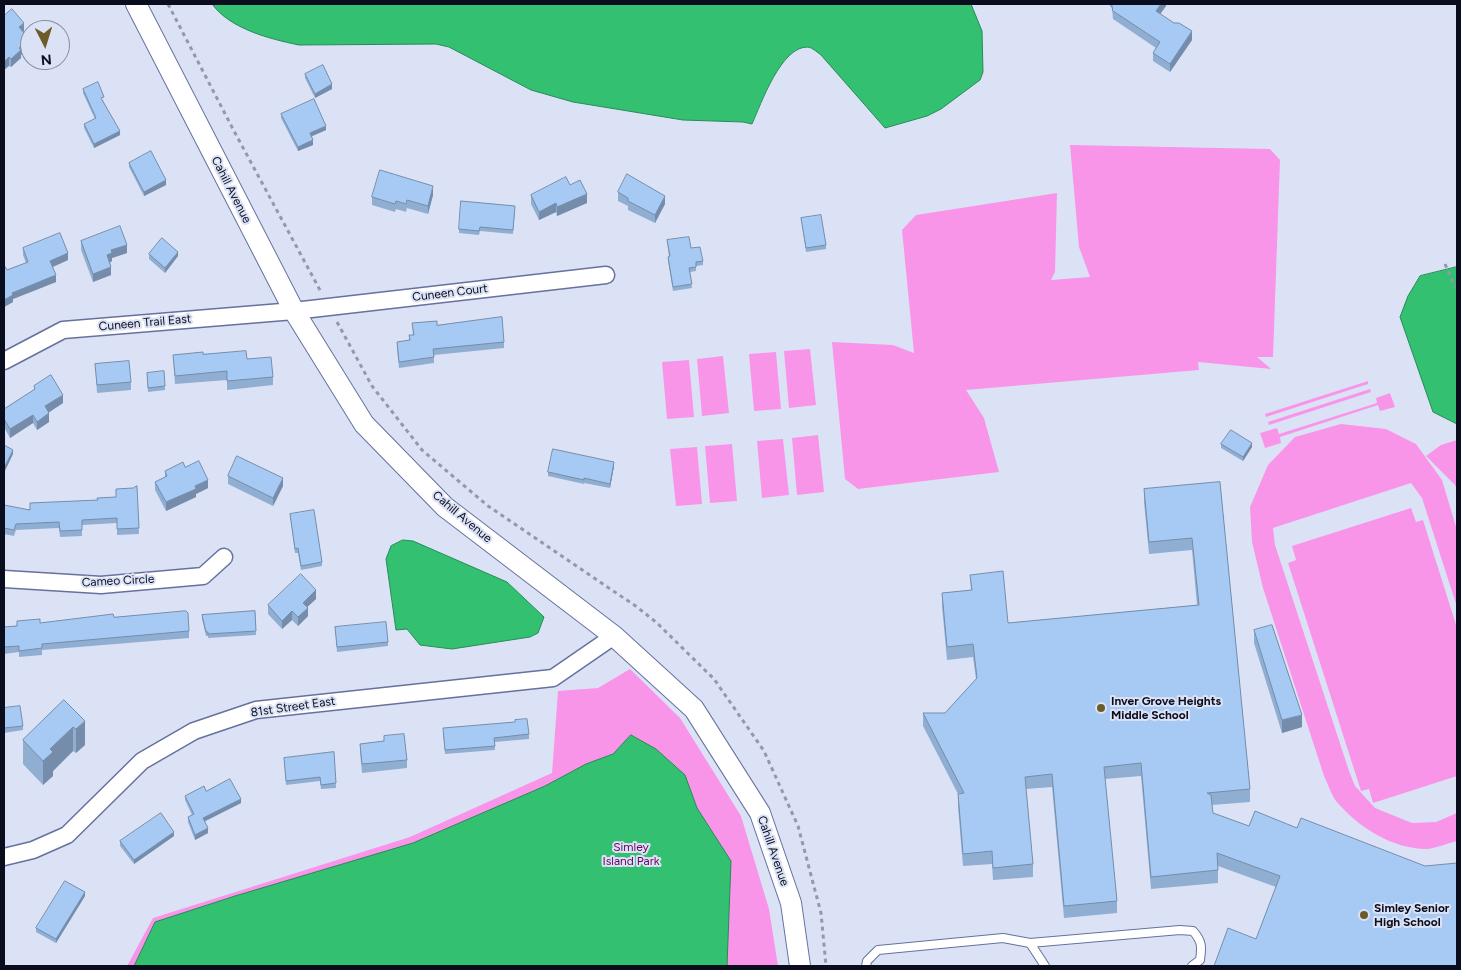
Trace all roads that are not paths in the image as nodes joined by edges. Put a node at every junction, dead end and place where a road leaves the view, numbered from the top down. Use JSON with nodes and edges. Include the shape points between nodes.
{"nodes":[{"id":1,"x":136,"y":4,"type":"edge"},
{"id":2,"x":606,"y":275,"type":"dead end"},
{"id":3,"x":294,"y":311,"type":"junction"},
{"id":4,"x":4,"y":361,"type":"edge"},
{"id":5,"x":224,"y":557,"type":"dead end"},
{"id":6,"x":4,"y":579,"type":"edge"},
{"id":7,"x":614,"y":636,"type":"junction"},
{"id":8,"x":4,"y":857,"type":"edge"},
{"id":9,"x":1030,"y":943,"type":"junction"},
{"id":10,"x":800,"y":966,"type":"edge"},
{"id":11,"x":866,"y":966,"type":"edge"},
{"id":12,"x":1045,"y":966,"type":"edge"},
{"id":13,"x":1192,"y":966,"type":"edge"}],
"edges":[{"from":1,"to":3,"type":"street","name":"Cahill Avenue"},
{"from":2,"to":3,"type":"street","name":"Cuneen Court"},
{"from":3,"to":4,"type":"street","name":"Cuneen Trail East","via":[[64,330]]},
{"from":3,"to":7,"type":"street","name":"Cahill Avenue","via":[[364,424],[445,507]]},
{"from":5,"to":6,"type":"street","name":"Cameo Circle","via":[[203,576],[101,584]]},
{"from":7,"to":8,"type":"street","name":"81st Street East","via":[[553,678],[256,710],[194,731],[142,760],[67,835],[33,850]]},
{"from":7,"to":10,"type":"street","name":"Cahill Avenue","via":[[694,709],[760,814],[791,904]]},
{"from":9,"to":11,"type":"lane","via":[[1003,938],[878,950]]},
{"from":9,"to":12,"type":"lane"},
{"from":9,"to":13,"type":"lane","via":[[1193,931],[1202,948],[1200,960]]}]}
